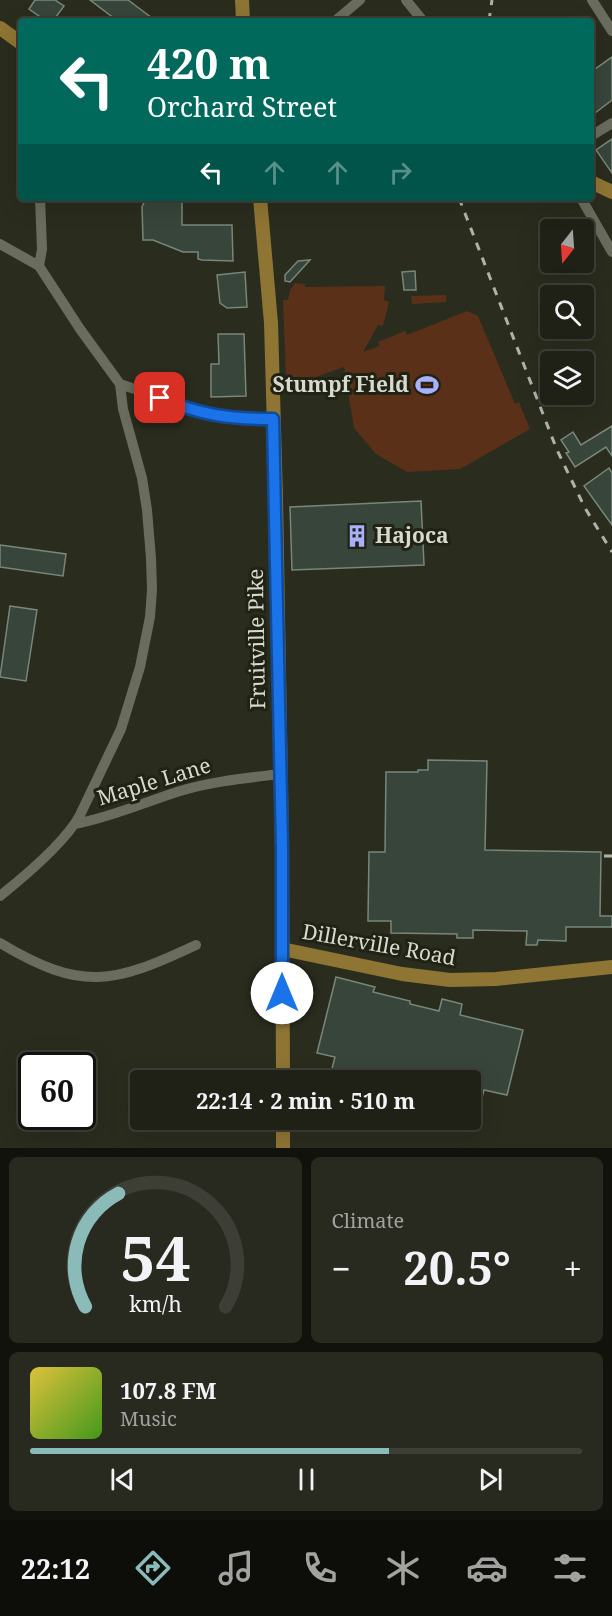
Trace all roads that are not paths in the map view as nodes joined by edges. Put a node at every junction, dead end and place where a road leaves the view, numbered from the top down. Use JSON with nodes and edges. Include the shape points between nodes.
{"nodes":[{"id":1,"x":242,"y":0,"type":"edge"},
{"id":2,"x":360,"y":0,"type":"edge"},
{"id":3,"x":406,"y":0,"type":"edge"},
{"id":4,"x":592,"y":0,"type":"edge"},
{"id":5,"x":243,"y":18,"type":"edge"},
{"id":6,"x":338,"y":18,"type":"edge"},
{"id":7,"x":421,"y":18,"type":"edge"},
{"id":8,"x":0,"y":28,"type":"edge"},
{"id":9,"x":612,"y":31,"type":"edge"},
{"id":10,"x":18,"y":41,"type":"edge"},
{"id":11,"x":612,"y":123,"type":"edge"},
{"id":12,"x":594,"y":134,"type":"edge"},
{"id":13,"x":594,"y":183,"type":"edge"},
{"id":14,"x":612,"y":192,"type":"edge"},
{"id":15,"x":40,"y":201,"type":"edge"},
{"id":16,"x":260,"y":201,"type":"edge"},
{"id":17,"x":583,"y":201,"type":"edge"},
{"id":18,"x":0,"y":244,"type":"edge"},
{"id":19,"x":612,"y":252,"type":"edge"},
{"id":20,"x":39,"y":266,"type":"junction"},
{"id":21,"x":120,"y":384,"type":"junction"},
{"id":22,"x":273,"y":419,"type":"junction"},
{"id":23,"x":280,"y":774,"type":"junction"},
{"id":24,"x":75,"y":824,"type":"junction"},
{"id":25,"x":0,"y":896,"type":"edge"},
{"id":26,"x":0,"y":943,"type":"edge"},
{"id":27,"x":196,"y":945,"type":"dead end"},
{"id":28,"x":282,"y":949,"type":"junction"},
{"id":29,"x":612,"y":968,"type":"edge"},
{"id":30,"x":283,"y":1070,"type":"edge"},
{"id":31,"x":283,"y":1130,"type":"edge"},
{"id":32,"x":284,"y":1148,"type":"edge"}],
"edges":[{"from":1,"to":5,"type":"main road"},
{"from":2,"to":6,"type":"street"},
{"from":3,"to":7,"type":"street"},
{"from":4,"to":9,"type":"street"},
{"from":8,"to":10,"type":"main road"},
{"from":11,"to":12,"type":"street"},
{"from":13,"to":14,"type":"main road"},
{"from":15,"to":20,"type":"street"},
{"from":16,"to":22,"type":"main road","name":"Fruitville Pike","via":[[271,323]]},
{"from":17,"to":19,"type":"street"},
{"from":18,"to":20,"type":"street"},
{"from":20,"to":21,"type":"street"},
{"from":21,"to":22,"type":"street","via":[[207,414]]},
{"from":21,"to":24,"type":"street","via":[[147,510],[150,617],[129,706]]},
{"from":22,"to":23,"type":"main road","name":"Fruitville Pike"},
{"from":23,"to":24,"type":"street","name":"Maple Lane","via":[[183,790],[102,819]]},
{"from":23,"to":28,"type":"main road","name":"Fruitville Pike"},
{"from":24,"to":25,"type":"street"},
{"from":26,"to":27,"type":"street","via":[[38,965],[74,976],[100,978],[138,971]]},
{"from":28,"to":29,"type":"main road","name":"Dillerville Road","via":[[450,980]]},
{"from":28,"to":30,"type":"main road","name":"Fruitville Pike"},
{"from":31,"to":32,"type":"main road"}]}
